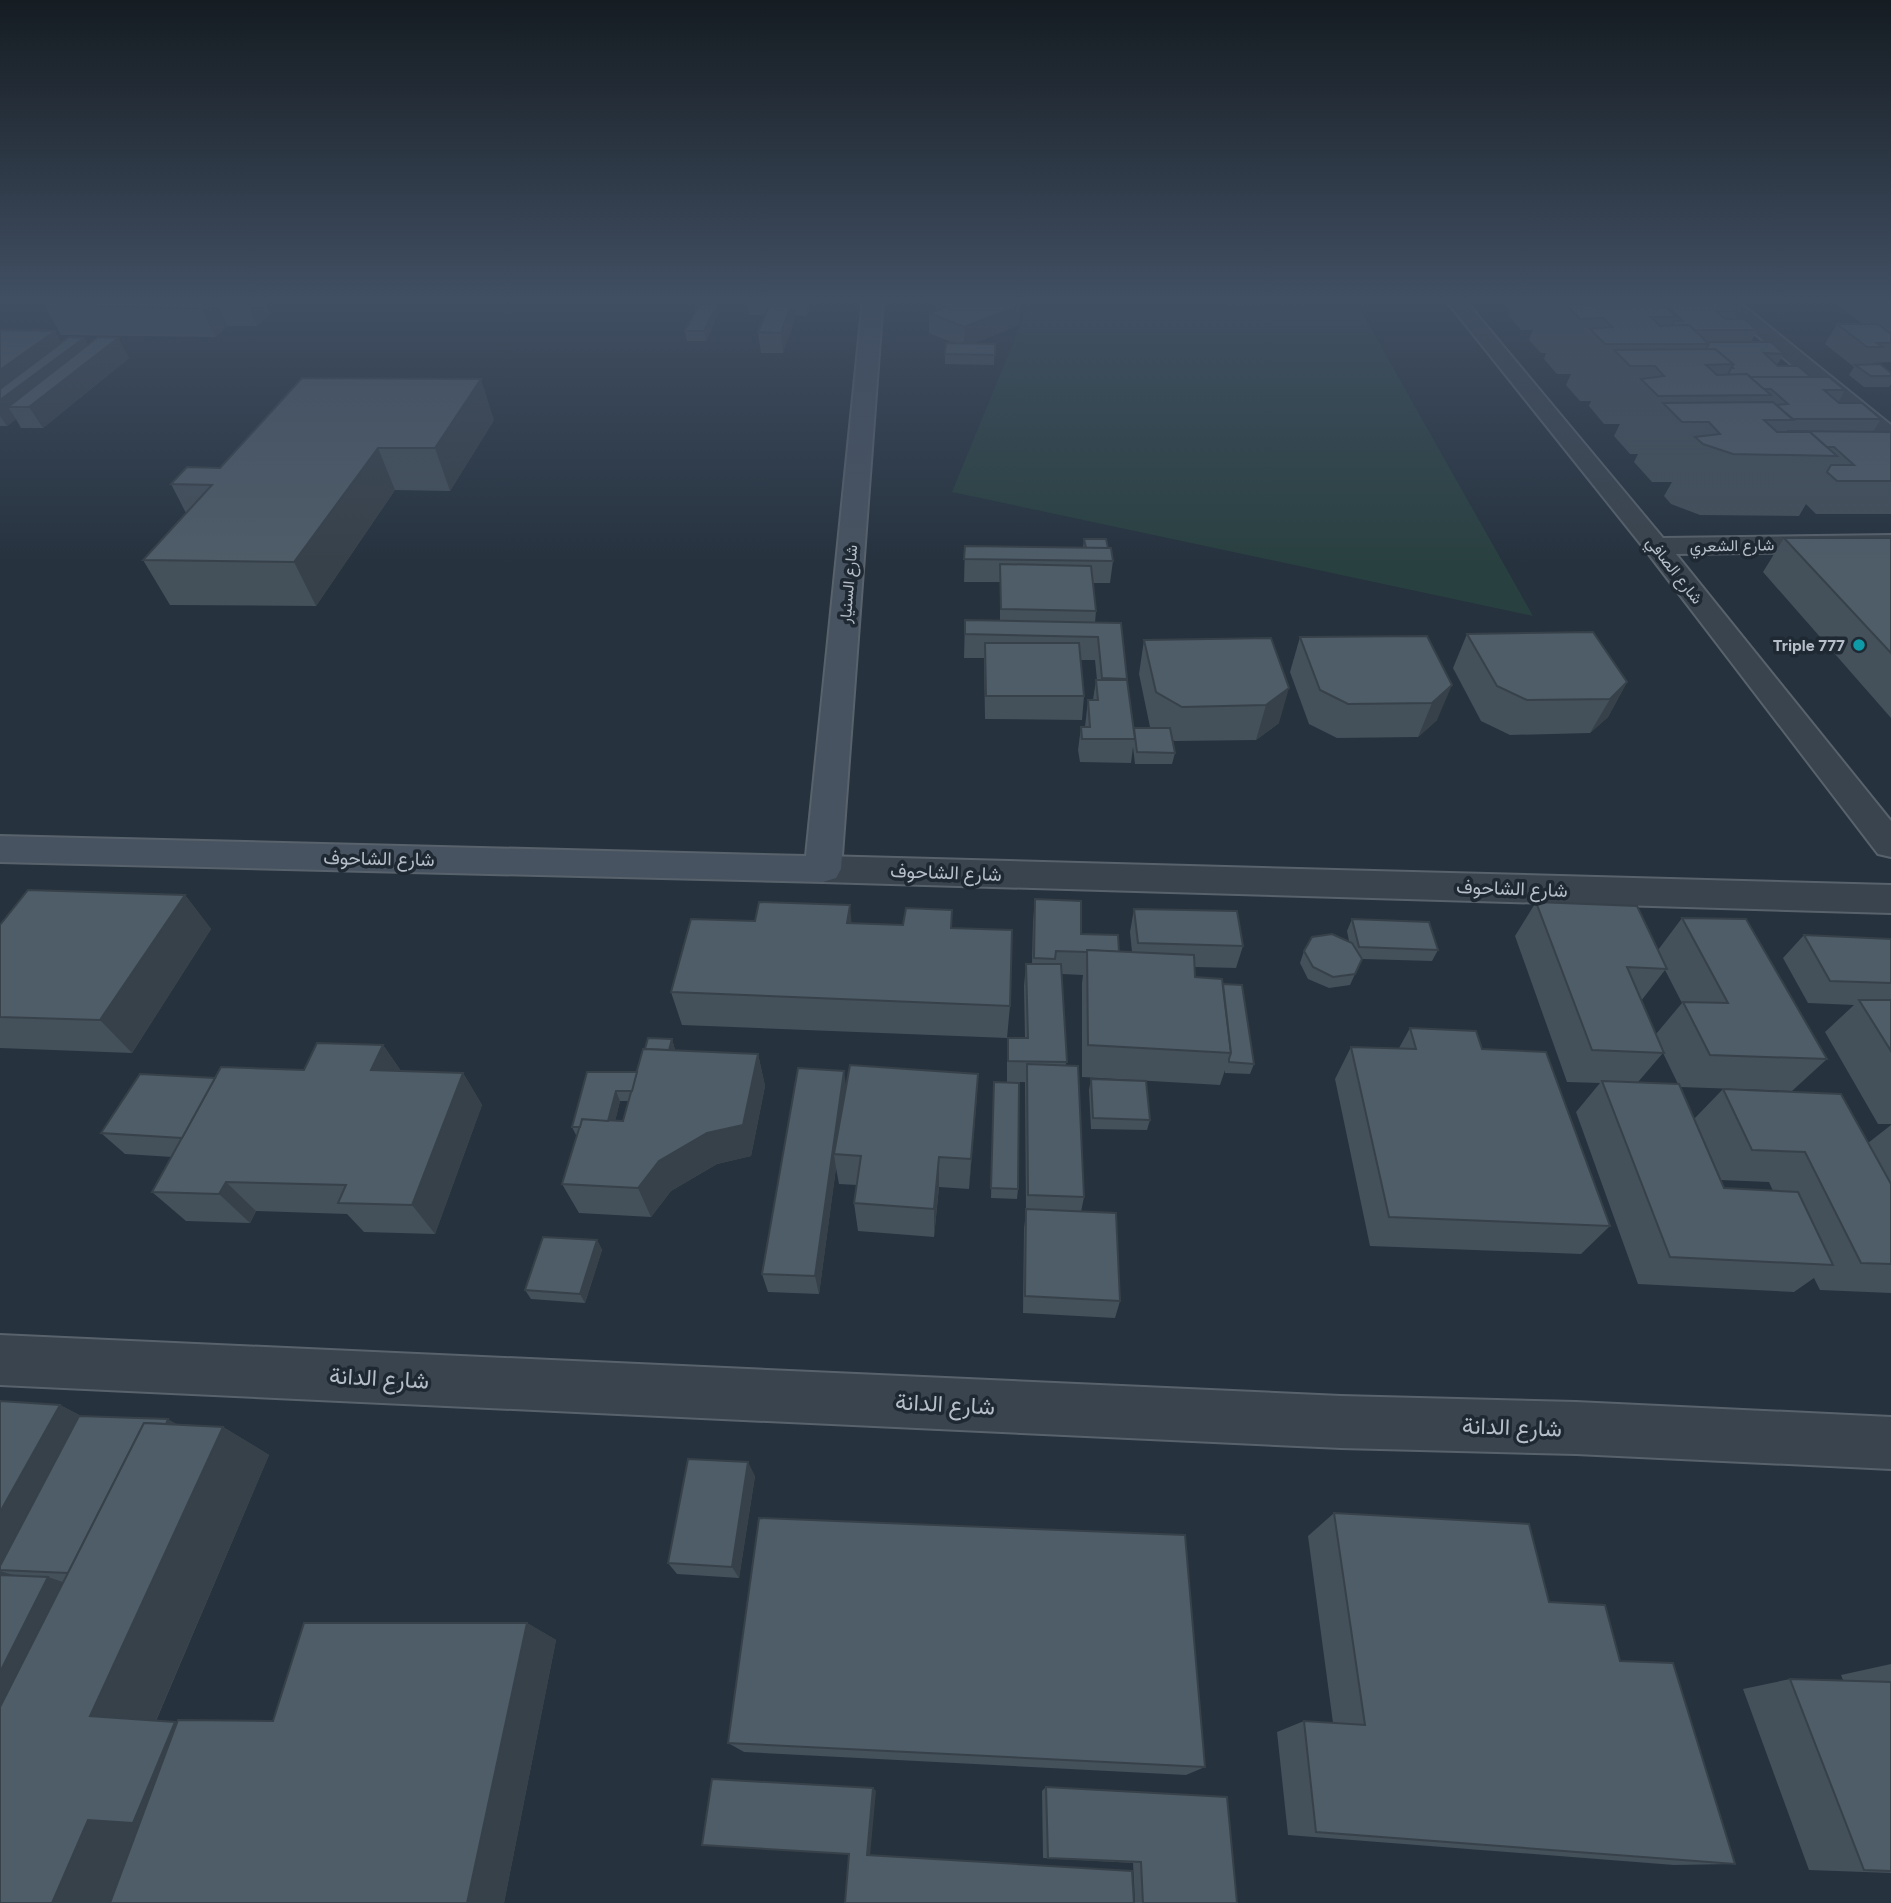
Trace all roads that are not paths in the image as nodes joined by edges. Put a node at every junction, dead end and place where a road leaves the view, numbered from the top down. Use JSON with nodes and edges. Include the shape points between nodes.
{"nodes":[{"id":1,"x":865,"y":388,"type":"edge"},
{"id":2,"x":1527,"y":388,"type":"edge"},
{"id":3,"x":1831,"y":388,"type":"edge"},
{"id":4,"x":1891,"y":437,"type":"edge"},
{"id":5,"x":1891,"y":543,"type":"edge"},
{"id":6,"x":1657,"y":545,"type":"junction"},
{"id":7,"x":1891,"y":845,"type":"edge"},
{"id":8,"x":0,"y":849,"type":"edge"},
{"id":9,"x":823,"y":869,"type":"junction"},
{"id":10,"x":1891,"y":899,"type":"edge"},
{"id":11,"x":0,"y":1360,"type":"edge"},
{"id":12,"x":1891,"y":1443,"type":"edge"}],
"edges":[{"from":1,"to":9,"type":"street","name":"شارع السنيار"},
{"from":2,"to":6,"type":"street","name":"شارع الصافي"},
{"from":3,"to":4,"type":"street"},
{"from":5,"to":6,"type":"street","name":"شارع الشعري"},
{"from":6,"to":7,"type":"street","name":"شارع الصافي"},
{"from":8,"to":9,"type":"street","name":"شارع الشاحوف"},
{"from":9,"to":10,"type":"street","name":"شارع الشاحوف"},
{"from":11,"to":12,"type":"street","name":"شارع الدانة"}]}
